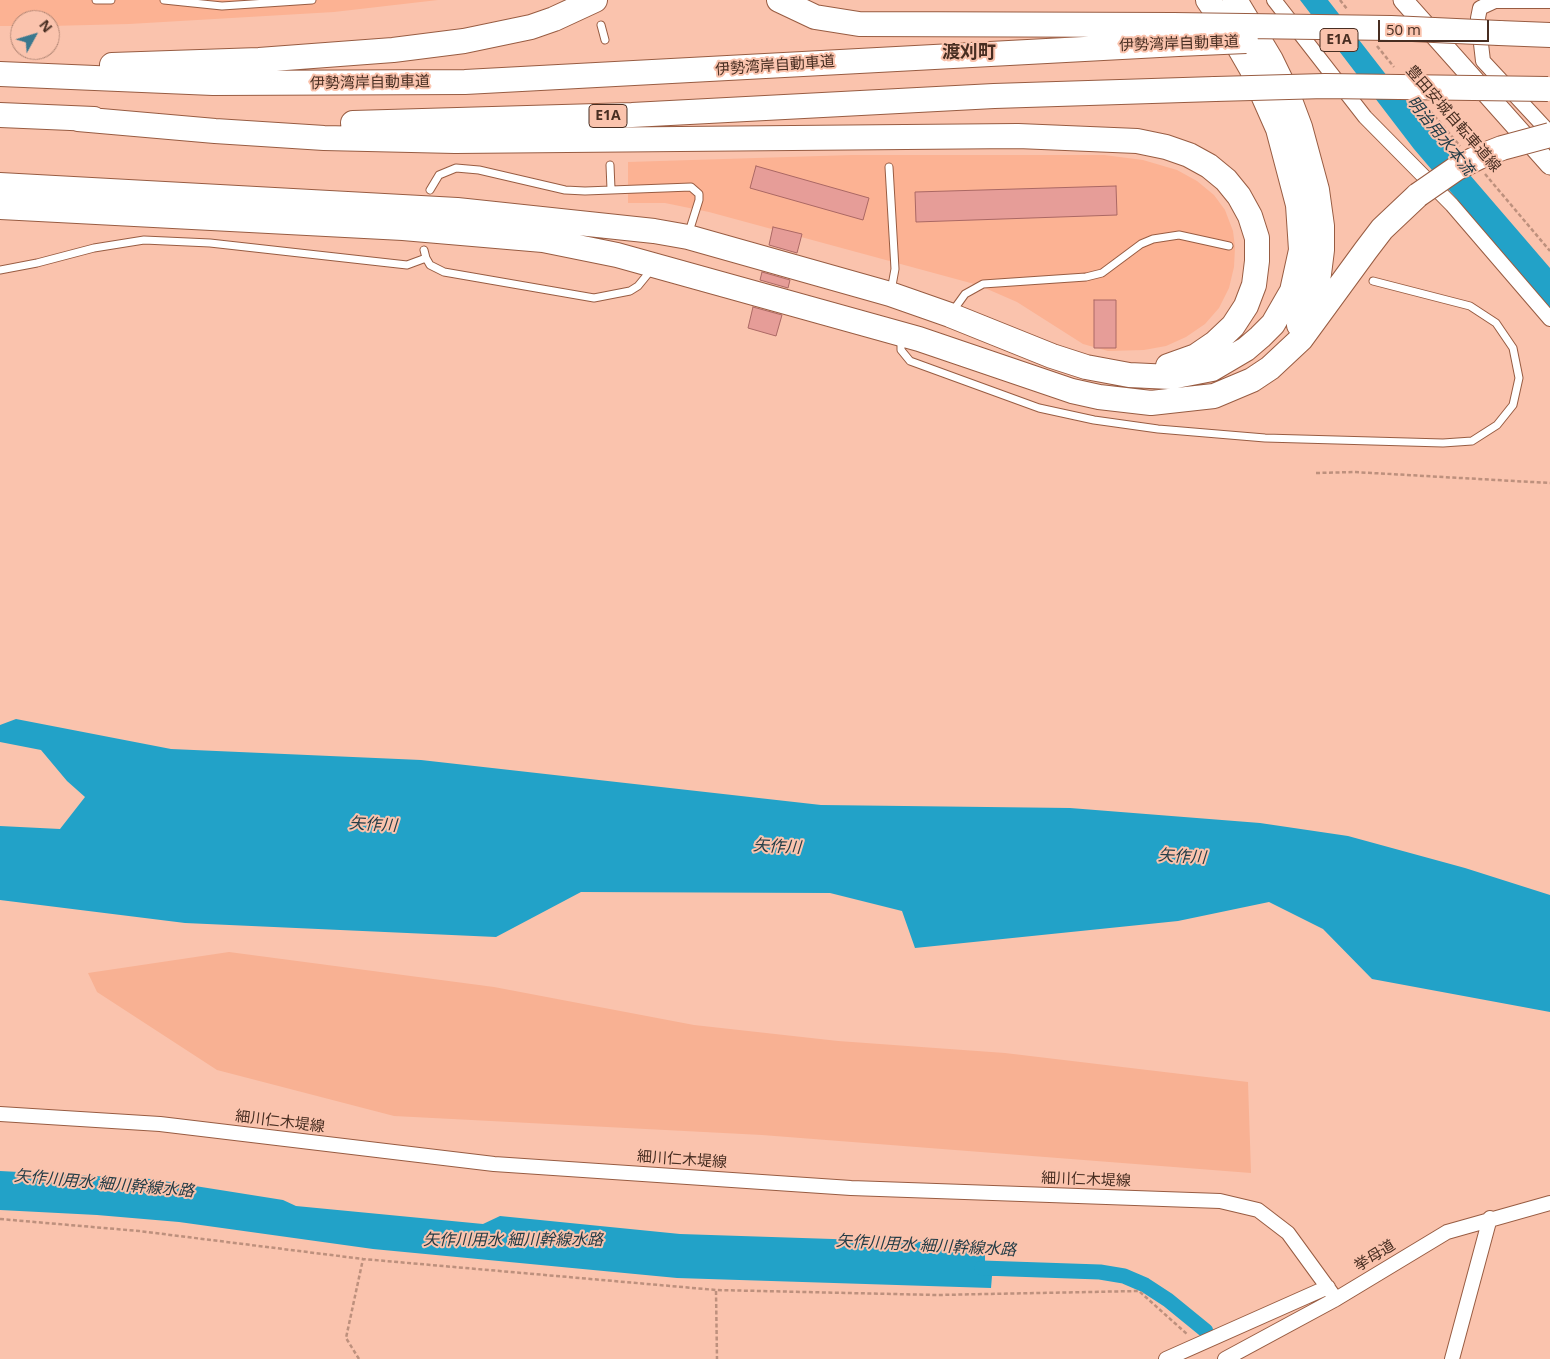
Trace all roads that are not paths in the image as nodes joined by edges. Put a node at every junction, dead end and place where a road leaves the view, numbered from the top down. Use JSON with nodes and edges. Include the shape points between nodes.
{"nodes":[{"id":1,"x":96,"y":0,"type":"edge"},
{"id":2,"x":111,"y":0,"type":"edge"},
{"id":3,"x":164,"y":0,"type":"edge"},
{"id":4,"x":312,"y":0,"type":"edge"},
{"id":5,"x":595,"y":0,"type":"edge"},
{"id":6,"x":779,"y":0,"type":"edge"},
{"id":7,"x":1208,"y":0,"type":"edge"},
{"id":8,"x":1235,"y":0,"type":"edge"},
{"id":9,"x":1274,"y":0,"type":"edge"},
{"id":10,"x":1404,"y":0,"type":"edge"},
{"id":11,"x":1550,"y":1,"type":"edge"},
{"id":12,"x":600,"y":25,"type":"dead end"},
{"id":13,"x":1175,"y":34,"type":"junction"},
{"id":14,"x":1550,"y":35,"type":"edge"},
{"id":15,"x":1500,"y":37,"type":"junction"},
{"id":16,"x":605,"y":40,"type":"dead end"},
{"id":17,"x":1550,"y":42,"type":"edge"},
{"id":18,"x":0,"y":70,"type":"edge"},
{"id":19,"x":0,"y":74,"type":"edge"},
{"id":20,"x":1549,"y":89,"type":"edge"},
{"id":21,"x":0,"y":115,"type":"edge"},
{"id":22,"x":78,"y":119,"type":"junction"},
{"id":23,"x":1550,"y":134,"type":"edge"},
{"id":24,"x":610,"y":165,"type":"dead end"},
{"id":25,"x":1550,"y":165,"type":"edge"},
{"id":26,"x":889,"y":167,"type":"dead end"},
{"id":27,"x":0,"y":185,"type":"edge"},
{"id":28,"x":611,"y":189,"type":"junction"},
{"id":29,"x":430,"y":190,"type":"dead end"},
{"id":30,"x":0,"y":207,"type":"edge"},
{"id":31,"x":688,"y":238,"type":"junction"},
{"id":32,"x":1229,"y":246,"type":"dead end"},
{"id":33,"x":424,"y":250,"type":"dead end"},
{"id":34,"x":426,"y":258,"type":"junction"},
{"id":35,"x":650,"y":265,"type":"junction"},
{"id":36,"x":0,"y":270,"type":"edge"},
{"id":37,"x":1373,"y":281,"type":"dead end"},
{"id":38,"x":890,"y":294,"type":"junction"},
{"id":39,"x":950,"y":315,"type":"junction"},
{"id":40,"x":1550,"y":319,"type":"edge"},
{"id":41,"x":902,"y":334,"type":"junction"},
{"id":42,"x":1086,"y":367,"type":"junction"},
{"id":43,"x":1174,"y":401,"type":"junction"},
{"id":44,"x":0,"y":1114,"type":"edge"},
{"id":45,"x":1550,"y":1203,"type":"edge"},
{"id":46,"x":1490,"y":1218,"type":"junction"},
{"id":47,"x":1328,"y":1287,"type":"junction"},
{"id":48,"x":1336,"y":1299,"type":"junction"},
{"id":49,"x":1166,"y":1359,"type":"edge"},
{"id":50,"x":1225,"y":1359,"type":"edge"},
{"id":51,"x":1452,"y":1359,"type":"edge"}],
"edges":[{"from":1,"to":2,"type":"lane"},
{"from":3,"to":4,"type":"lane","via":[[222,6]]},
{"from":5,"to":18,"type":"highway","via":[[554,20],[502,35],[393,50],[259,60]]},
{"from":6,"to":13,"type":"highway","via":[[815,17],[859,24]]},
{"from":7,"to":42,"type":"highway","via":[[1251,68],[1287,155],[1301,227],[1301,250],[1292,292],[1273,324],[1260,337],[1212,368],[1150,378]]},
{"from":8,"to":43,"type":"highway","via":[[1271,60],[1300,127],[1315,182],[1322,226],[1319,274],[1306,313],[1291,336],[1266,362],[1233,383]]},
{"from":9,"to":40,"type":"street","via":[[1365,117],[1452,205]]},
{"from":10,"to":25,"type":"street"},
{"from":11,"to":23,"type":"street","via":[[1495,1],[1480,8],[1478,18],[1483,61]]},
{"from":12,"to":16,"type":"lane"},
{"from":13,"to":15,"type":"highway","bridge":true,"via":[[1391,28]]},
{"from":13,"to":19,"type":"highway","name":"伊勢湾岸自動車道","via":[[465,82],[213,83]]},
{"from":14,"to":15,"type":"highway"},
{"from":15,"to":17,"type":"highway"},
{"from":20,"to":22,"type":"highway","number":"E1A","bridge":true,"via":[[1434,86],[1215,88],[456,121],[233,123]]},
{"from":21,"to":22,"type":"highway","number":"E1A"},
{"from":22,"to":42,"type":"highway","via":[[314,137],[455,141],[1027,136],[1137,141],[1189,155],[1226,180],[1250,216],[1257,238],[1257,260],[1254,285],[1246,306],[1233,326],[1215,343],[1176,365],[1128,369]]},
{"from":23,"to":43,"type":"highway","bridge":true,"via":[[1479,157],[1418,195],[1382,229],[1316,321],[1287,355],[1252,380],[1214,396]]},
{"from":24,"to":28,"type":"lane"},
{"from":26,"to":38,"type":"lane","via":[[895,269]]},
{"from":27,"to":31,"type":"highway","via":[[457,210],[603,225]]},
{"from":28,"to":29,"type":"lane","via":[[565,190],[479,170],[456,168],[439,175]]},
{"from":28,"to":31,"type":"lane","via":[[686,186],[696,189],[699,200]]},
{"from":30,"to":35,"type":"highway","via":[[497,235],[583,247]]},
{"from":31,"to":38,"type":"highway"},
{"from":32,"to":39,"type":"lane","via":[[1179,235],[1153,239],[1102,273],[984,284],[965,294]]},
{"from":33,"to":34,"type":"lane"},
{"from":34,"to":35,"type":"lane","via":[[436,269],[444,272],[594,298],[630,291],[647,275]]},
{"from":34,"to":36,"type":"lane","via":[[407,264],[210,243],[144,240]]},
{"from":35,"to":41,"type":"highway"},
{"from":37,"to":41,"type":"lane","via":[[1470,306],[1496,323],[1514,348],[1519,378],[1513,405],[1497,426],[1472,440],[1443,443],[1265,438],[1094,420],[1039,408],[920,366],[904,356]]},
{"from":38,"to":39,"type":"highway"},
{"from":39,"to":42,"type":"highway"},
{"from":41,"to":43,"type":"highway","via":[[1090,395],[1151,403]]},
{"from":44,"to":47,"type":"street","name":"細川仁木堤線","via":[[160,1124],[494,1164],[851,1188],[1220,1201],[1258,1210],[1288,1233]]},
{"from":45,"to":46,"type":"street","name":"挙母道"},
{"from":46,"to":48,"type":"street","name":"挙母道","via":[[1447,1232]]},
{"from":46,"to":51,"type":"street"},
{"from":47,"to":48,"type":"street","name":"細川仁木堤線"},
{"from":47,"to":49,"type":"street"},
{"from":48,"to":50,"type":"street","name":"挙母道"}]}
